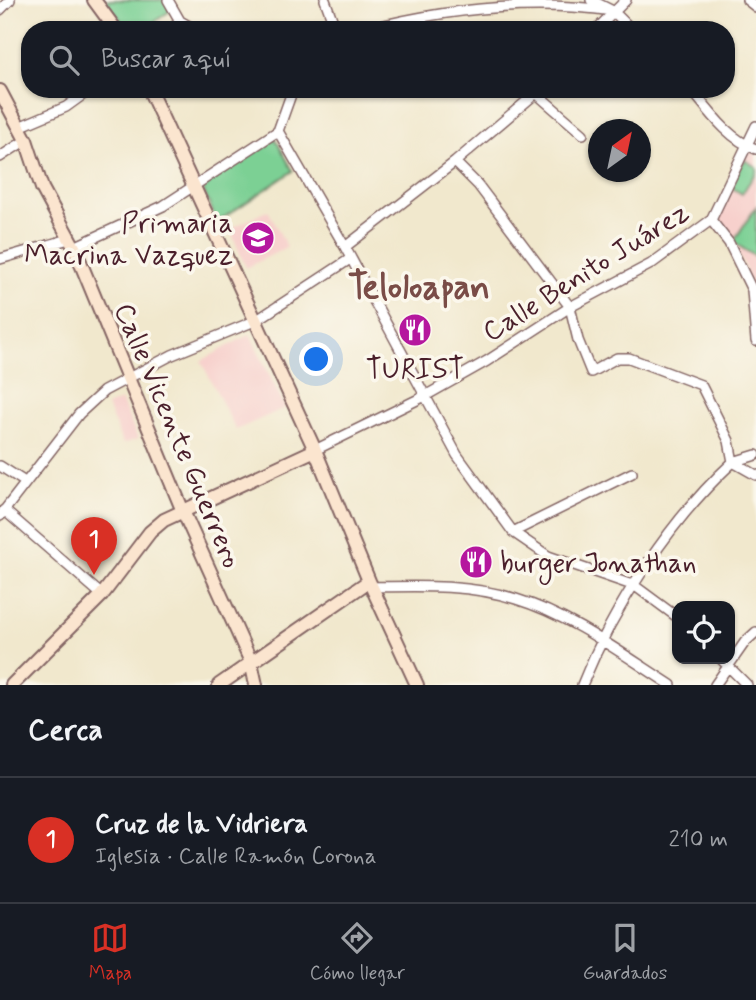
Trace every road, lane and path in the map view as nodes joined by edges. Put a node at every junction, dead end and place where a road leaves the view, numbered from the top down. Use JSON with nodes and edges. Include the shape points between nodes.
{"nodes":[{"id":1,"x":10,"y":0,"type":"edge"},
{"id":2,"x":94,"y":0,"type":"edge"},
{"id":3,"x":168,"y":0,"type":"edge"},
{"id":4,"x":325,"y":0,"type":"edge"},
{"id":5,"x":591,"y":0,"type":"edge"},
{"id":6,"x":626,"y":0,"type":"edge"},
{"id":7,"x":747,"y":0,"type":"edge"},
{"id":8,"x":756,"y":7,"type":"edge"},
{"id":9,"x":0,"y":9,"type":"edge"},
{"id":10,"x":613,"y":11,"type":"junction"},
{"id":11,"x":109,"y":21,"type":"edge"},
{"id":12,"x":180,"y":21,"type":"edge"},
{"id":13,"x":333,"y":21,"type":"edge"},
{"id":14,"x":414,"y":21,"type":"edge"},
{"id":15,"x":604,"y":21,"type":"edge"},
{"id":16,"x":623,"y":21,"type":"edge"},
{"id":17,"x":0,"y":91,"type":"edge"},
{"id":18,"x":78,"y":98,"type":"edge"},
{"id":19,"x":153,"y":98,"type":"edge"},
{"id":20,"x":290,"y":98,"type":"edge"},
{"id":21,"x":532,"y":98,"type":"edge"},
{"id":22,"x":545,"y":98,"type":"edge"},
{"id":23,"x":700,"y":98,"type":"edge"},
{"id":24,"x":756,"y":126,"type":"edge"},
{"id":25,"x":19,"y":127,"type":"junction"},
{"id":26,"x":278,"y":131,"type":"junction"},
{"id":27,"x":583,"y":134,"type":"dead end"},
{"id":28,"x":26,"y":140,"type":"junction"},
{"id":29,"x":744,"y":145,"type":"junction"},
{"id":30,"x":756,"y":149,"type":"edge"},
{"id":31,"x":0,"y":157,"type":"edge"},
{"id":32,"x":455,"y":162,"type":"junction"},
{"id":33,"x":192,"y":185,"type":"junction"},
{"id":34,"x":710,"y":220,"type":"junction"},
{"id":35,"x":71,"y":243,"type":"junction"},
{"id":36,"x":345,"y":247,"type":"junction"},
{"id":37,"x":350,"y":258,"type":"junction"},
{"id":38,"x":0,"y":259,"type":"edge"},
{"id":39,"x":754,"y":301,"type":"edge"},
{"id":40,"x":570,"y":307,"type":"junction"},
{"id":41,"x":257,"y":320,"type":"junction"},
{"id":42,"x":756,"y":341,"type":"edge"},
{"id":43,"x":127,"y":376,"type":"junction"},
{"id":44,"x":425,"y":396,"type":"junction"},
{"id":45,"x":315,"y":450,"type":"junction"},
{"id":46,"x":756,"y":455,"type":"edge"},
{"id":47,"x":733,"y":462,"type":"junction"},
{"id":48,"x":0,"y":466,"type":"edge"},
{"id":49,"x":632,"y":473,"type":"dead end"},
{"id":50,"x":756,"y":475,"type":"edge"},
{"id":51,"x":25,"y":482,"type":"junction"},
{"id":52,"x":182,"y":509,"type":"junction"},
{"id":53,"x":2,"y":513,"type":"edge"},
{"id":54,"x":513,"y":532,"type":"junction"},
{"id":55,"x":370,"y":584,"type":"junction"},
{"id":56,"x":635,"y":586,"type":"junction"},
{"id":57,"x":102,"y":594,"type":"junction"},
{"id":58,"x":672,"y":613,"type":"edge"},
{"id":59,"x":756,"y":632,"type":"edge"},
{"id":60,"x":602,"y":641,"type":"junction"},
{"id":61,"x":735,"y":652,"type":"edge"},
{"id":62,"x":251,"y":662,"type":"junction"},
{"id":63,"x":724,"y":664,"type":"edge"},
{"id":64,"x":727,"y":664,"type":"edge"},
{"id":65,"x":16,"y":683,"type":"edge"},
{"id":66,"x":219,"y":685,"type":"edge"},
{"id":67,"x":256,"y":685,"type":"edge"},
{"id":68,"x":417,"y":685,"type":"edge"},
{"id":69,"x":582,"y":685,"type":"edge"},
{"id":70,"x":671,"y":685,"type":"edge"},
{"id":71,"x":715,"y":685,"type":"edge"},
{"id":72,"x":747,"y":685,"type":"edge"}],
"edges":[{"from":1,"to":9,"type":"street"},
{"from":2,"to":11,"type":"main road"},
{"from":3,"to":12,"type":"street"},
{"from":4,"to":13,"type":"street"},
{"from":5,"to":10,"type":"street"},
{"from":6,"to":10,"type":"street"},
{"from":7,"to":8,"type":"street"},
{"from":10,"to":14,"type":"street","via":[[567,5],[496,6]]},
{"from":10,"to":15,"type":"street"},
{"from":10,"to":16,"type":"street"},
{"from":17,"to":25,"type":"main road","name":"Calle Vicente Guerrero"},
{"from":18,"to":25,"type":"street"},
{"from":19,"to":33,"type":"main road"},
{"from":20,"to":26,"type":"street"},
{"from":21,"to":32,"type":"street"},
{"from":22,"to":27,"type":"street"},
{"from":23,"to":29,"type":"street"},
{"from":24,"to":29,"type":"street"},
{"from":25,"to":28,"type":"main road","name":"Calle Vicente Guerrero"},
{"from":26,"to":33,"type":"street"},
{"from":26,"to":36,"type":"street"},
{"from":28,"to":31,"type":"street"},
{"from":28,"to":35,"type":"main road","name":"Calle Vicente Guerrero","via":[[42,188]]},
{"from":29,"to":30,"type":"street"},
{"from":29,"to":34,"type":"street"},
{"from":32,"to":36,"type":"street"},
{"from":32,"to":40,"type":"street","via":[[478,185]]},
{"from":33,"to":35,"type":"street","via":[[163,206]]},
{"from":33,"to":41,"type":"main road"},
{"from":34,"to":39,"type":"street","via":[[744,269]]},
{"from":34,"to":40,"type":"street","name":"Calle Benito Juárez","via":[[651,264]]},
{"from":35,"to":38,"type":"street"},
{"from":35,"to":43,"type":"main road","name":"Calle Vicente Guerrero"},
{"from":36,"to":37,"type":"street"},
{"from":37,"to":41,"type":"street"},
{"from":37,"to":44,"type":"street"},
{"from":39,"to":42,"type":"street"},
{"from":40,"to":44,"type":"street","name":"Calle Benito Juárez"},
{"from":40,"to":47,"type":"street","via":[[591,372],[617,358],[629,358],[701,385],[729,441]]},
{"from":41,"to":43,"type":"street"},
{"from":41,"to":45,"type":"main road"},
{"from":43,"to":51,"type":"street","via":[[79,414]]},
{"from":43,"to":52,"type":"main road","name":"Calle Vicente Guerrero"},
{"from":44,"to":45,"type":"street","name":"Calle Benito Juárez"},
{"from":44,"to":54,"type":"street","via":[[457,455]]},
{"from":45,"to":52,"type":"main road","name":"Calle Benito Juárez"},
{"from":45,"to":55,"type":"main road"},
{"from":46,"to":47,"type":"street"},
{"from":47,"to":50,"type":"street"},
{"from":47,"to":56,"type":"street","via":[[683,515]]},
{"from":48,"to":51,"type":"street"},
{"from":49,"to":54,"type":"street"},
{"from":51,"to":53,"type":"street"},
{"from":52,"to":57,"type":"main road","name":"Calle Benito Juárez","via":[[150,532]]},
{"from":52,"to":62,"type":"main road","name":"Calle Vicente Guerrero"},
{"from":53,"to":57,"type":"street"},
{"from":54,"to":56,"type":"street","via":[[548,556]]},
{"from":55,"to":60,"type":"street","via":[[470,590],[515,598]]},
{"from":55,"to":62,"type":"main road"},
{"from":55,"to":68,"type":"main road"},
{"from":56,"to":58,"type":"street"},
{"from":56,"to":60,"type":"street"},
{"from":57,"to":65,"type":"main road","name":"Calle Benito Juárez"},
{"from":59,"to":61,"type":"street"},
{"from":60,"to":69,"type":"street"},
{"from":60,"to":70,"type":"street"},
{"from":62,"to":66,"type":"main road"},
{"from":62,"to":67,"type":"main road","name":"Calle Vicente Guerrero"},
{"from":63,"to":71,"type":"street"},
{"from":64,"to":72,"type":"street"}]}
